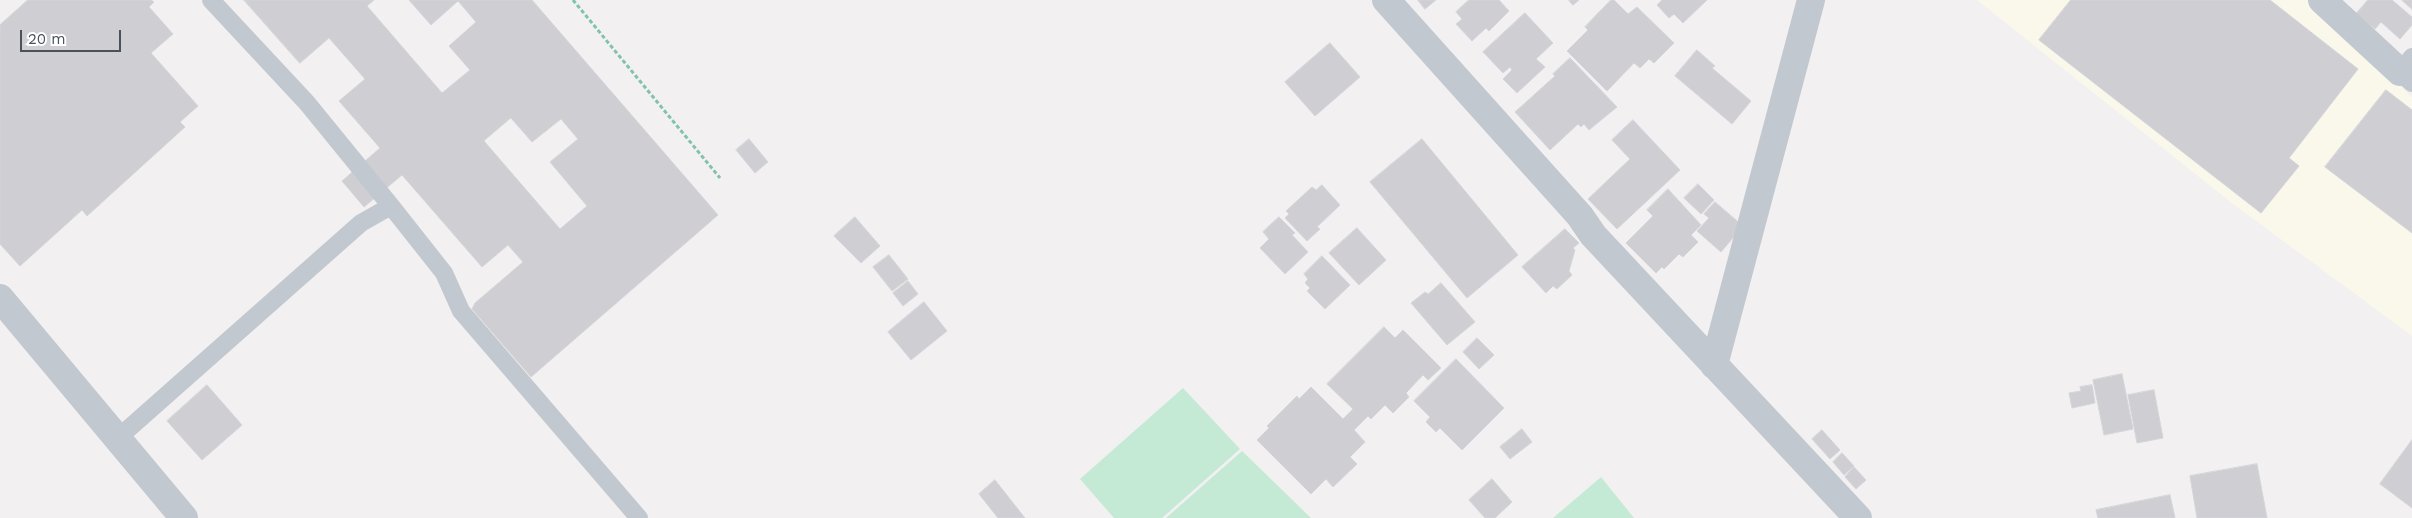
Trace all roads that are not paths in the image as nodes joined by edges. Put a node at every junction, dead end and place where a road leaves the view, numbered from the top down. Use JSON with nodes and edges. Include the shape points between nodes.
{"nodes":[{"id":1,"x":211,"y":0,"type":"edge"},
{"id":2,"x":1386,"y":0,"type":"edge"},
{"id":3,"x":1811,"y":0,"type":"edge"},
{"id":4,"x":2322,"y":0,"type":"edge"},
{"id":5,"x":2408,"y":71,"type":"edge"},
{"id":6,"x":391,"y":206,"type":"junction"},
{"id":7,"x":0,"y":298,"type":"edge"},
{"id":8,"x":1714,"y":365,"type":"junction"},
{"id":9,"x":118,"y":438,"type":"junction"},
{"id":10,"x":184,"y":518,"type":"edge"},
{"id":11,"x":639,"y":518,"type":"edge"},
{"id":12,"x":1858,"y":518,"type":"edge"}],
"edges":[{"from":1,"to":6,"type":"lane","via":[[307,103]]},
{"from":2,"to":8,"type":"street","via":[[1580,216],[1593,235]]},
{"from":3,"to":8,"type":"street"},
{"from":4,"to":5,"type":"street"},
{"from":6,"to":9,"type":"lane","via":[[361,222]]},
{"from":6,"to":11,"type":"lane","via":[[444,273],[461,311]]},
{"from":7,"to":9,"type":"street"},
{"from":8,"to":12,"type":"street"},
{"from":9,"to":10,"type":"street"}]}
